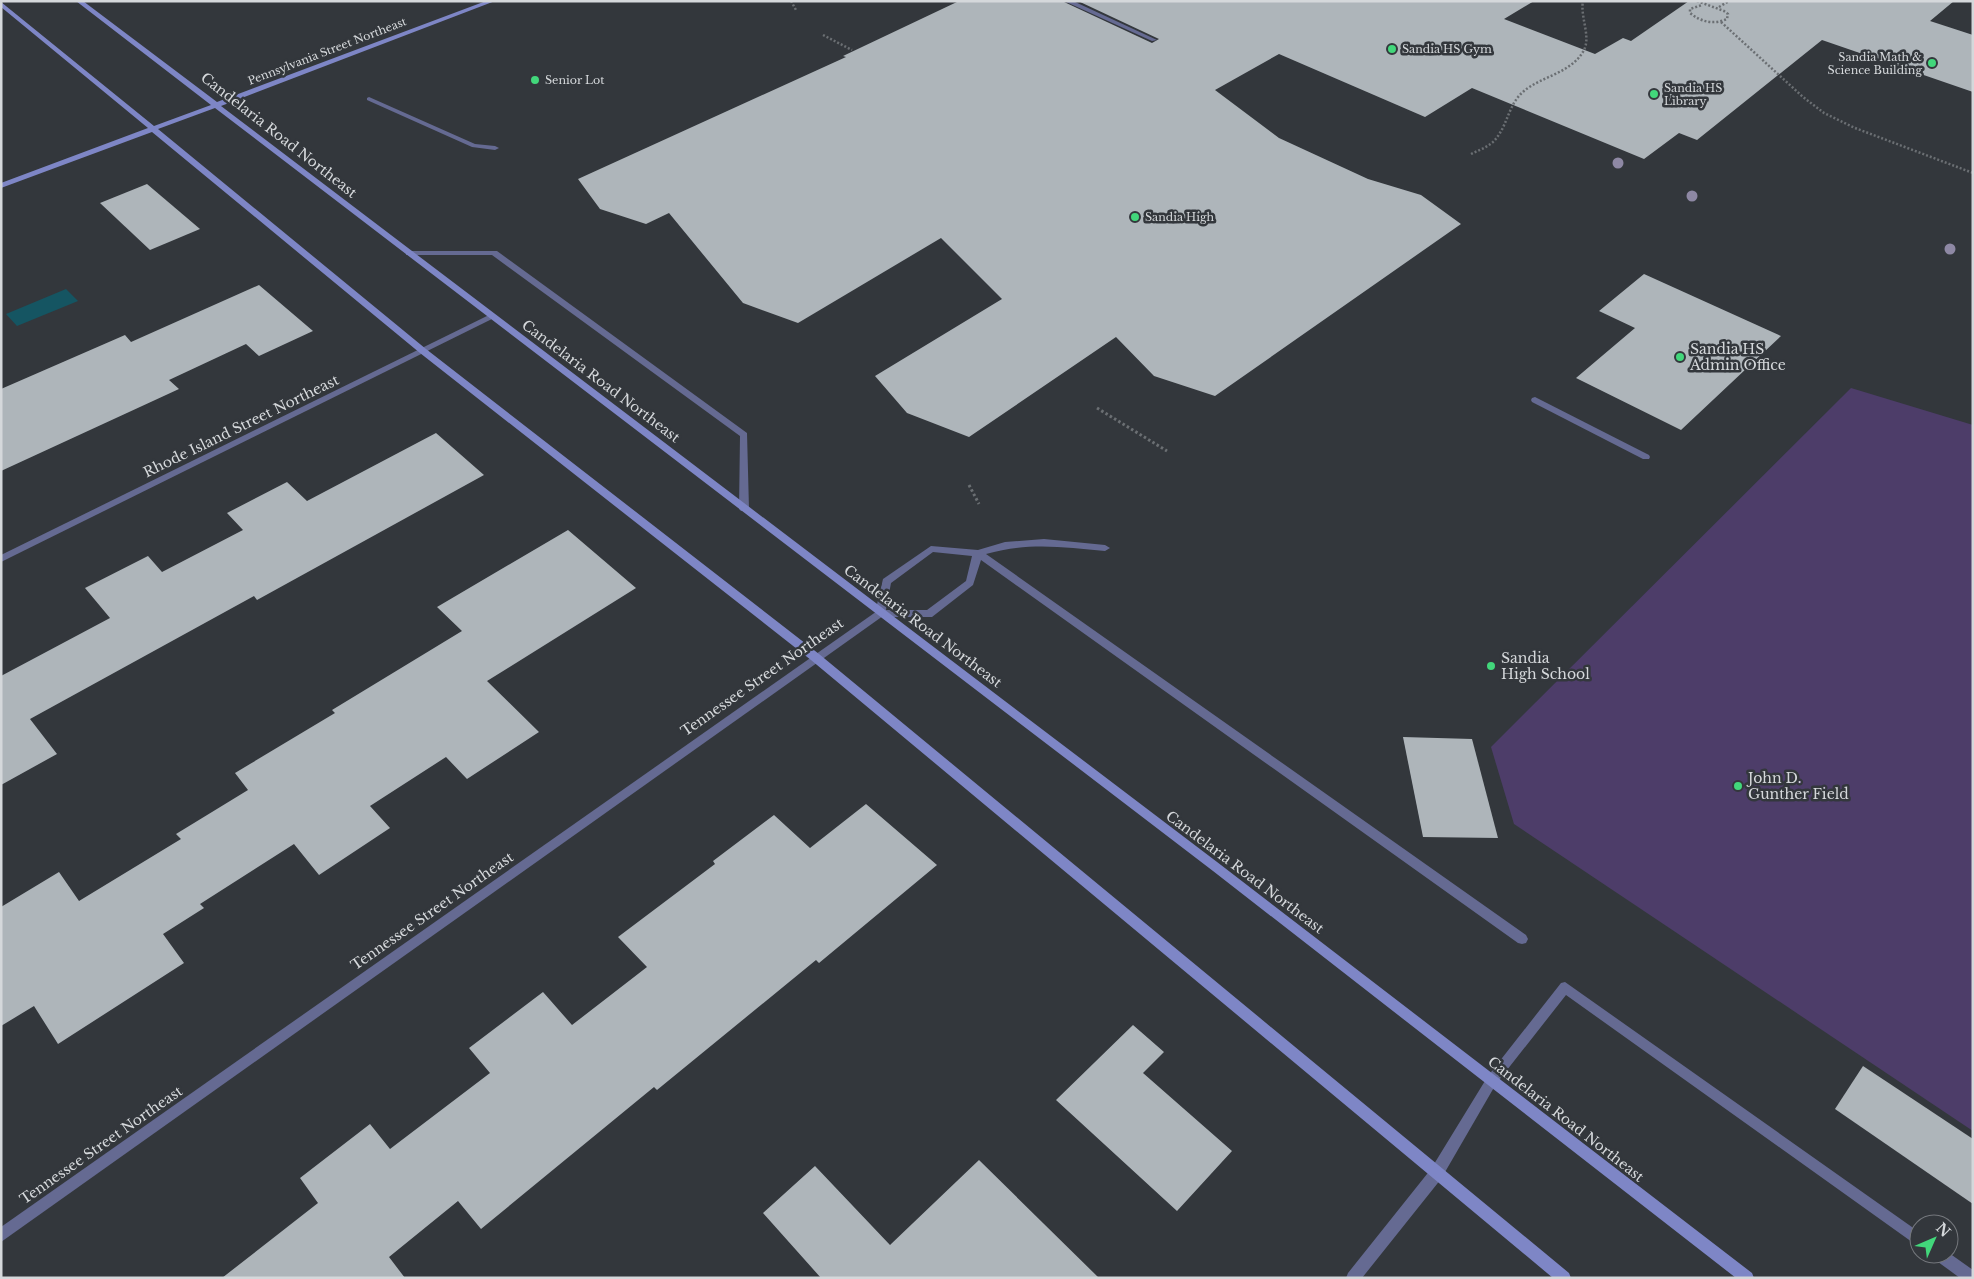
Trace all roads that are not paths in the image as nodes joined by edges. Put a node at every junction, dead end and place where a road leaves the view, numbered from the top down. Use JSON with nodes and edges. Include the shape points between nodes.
{"nodes":[{"id":1,"x":79,"y":1,"type":"edge"},
{"id":2,"x":492,"y":1,"type":"edge"},
{"id":3,"x":1067,"y":1,"type":"edge"},
{"id":4,"x":1,"y":4,"type":"edge"},
{"id":5,"x":1154,"y":40,"type":"dead end"},
{"id":6,"x":369,"y":99,"type":"dead end"},
{"id":7,"x":216,"y":104,"type":"junction"},
{"id":8,"x":152,"y":128,"type":"junction"},
{"id":9,"x":495,"y":148,"type":"dead end"},
{"id":10,"x":1,"y":186,"type":"edge"},
{"id":11,"x":408,"y":253,"type":"junction"},
{"id":12,"x":492,"y":317,"type":"junction"},
{"id":13,"x":423,"y":351,"type":"junction"},
{"id":14,"x":1535,"y":400,"type":"dead end"},
{"id":15,"x":1646,"y":457,"type":"dead end"},
{"id":16,"x":744,"y":509,"type":"junction"},
{"id":17,"x":1105,"y":548,"type":"dead end"},
{"id":18,"x":978,"y":553,"type":"junction"},
{"id":19,"x":1,"y":559,"type":"edge"},
{"id":20,"x":880,"y":613,"type":"junction"},
{"id":21,"x":815,"y":657,"type":"junction"},
{"id":22,"x":1522,"y":939,"type":"dead end"},
{"id":23,"x":1492,"y":1080,"type":"junction"},
{"id":24,"x":1436,"y":1174,"type":"junction"},
{"id":25,"x":1909,"y":1233,"type":"edge"},
{"id":26,"x":1,"y":1235,"type":"edge"},
{"id":27,"x":1953,"y":1264,"type":"edge"},
{"id":28,"x":1353,"y":1278,"type":"edge"},
{"id":29,"x":1564,"y":1278,"type":"edge"},
{"id":30,"x":1748,"y":1278,"type":"edge"},
{"id":31,"x":1972,"y":1278,"type":"edge"}],
"edges":[{"from":1,"to":7,"type":"main road","name":"Candelaria Road Northeast"},
{"from":2,"to":7,"type":"main road","name":"Pennsylvania Street Northeast"},
{"from":3,"to":5,"type":"street"},
{"from":4,"to":8,"type":"main road"},
{"from":6,"to":9,"type":"street","via":[[474,146]]},
{"from":7,"to":8,"type":"main road","name":"Pennsylvania Street Northeast"},
{"from":7,"to":11,"type":"main road","name":"Candelaria Road Northeast"},
{"from":8,"to":10,"type":"main road","name":"Pennsylvania Street Northeast"},
{"from":8,"to":13,"type":"main road"},
{"from":11,"to":12,"type":"main road","name":"Candelaria Road Northeast"},
{"from":11,"to":16,"type":"street","via":[[494,253],[744,435]]},
{"from":12,"to":13,"type":"street","name":"Rhode Island Street Northeast"},
{"from":12,"to":16,"type":"main road","name":"Candelaria Road Northeast"},
{"from":13,"to":19,"type":"street","name":"Rhode Island Street Northeast"},
{"from":13,"to":21,"type":"main road"},
{"from":14,"to":15,"type":"street"},
{"from":16,"to":20,"type":"main road","name":"Candelaria Road Northeast"},
{"from":17,"to":18,"type":"street","via":[[1044,542],[1005,545]]},
{"from":18,"to":20,"type":"street","via":[[970,584],[929,614]]},
{"from":18,"to":20,"type":"street","via":[[931,549],[886,581]]},
{"from":18,"to":22,"type":"street"},
{"from":20,"to":21,"type":"street","name":"Tennessee Street Northeast"},
{"from":20,"to":23,"type":"main road","name":"Candelaria Road Northeast"},
{"from":21,"to":24,"type":"main road"},
{"from":21,"to":26,"type":"street","name":"Tennessee Street Northeast"},
{"from":23,"to":24,"type":"street"},
{"from":23,"to":25,"type":"street","via":[[1564,987]]},
{"from":23,"to":30,"type":"main road","name":"Candelaria Road Northeast"},
{"from":24,"to":28,"type":"street"},
{"from":24,"to":29,"type":"main road"},
{"from":27,"to":31,"type":"street"}]}
